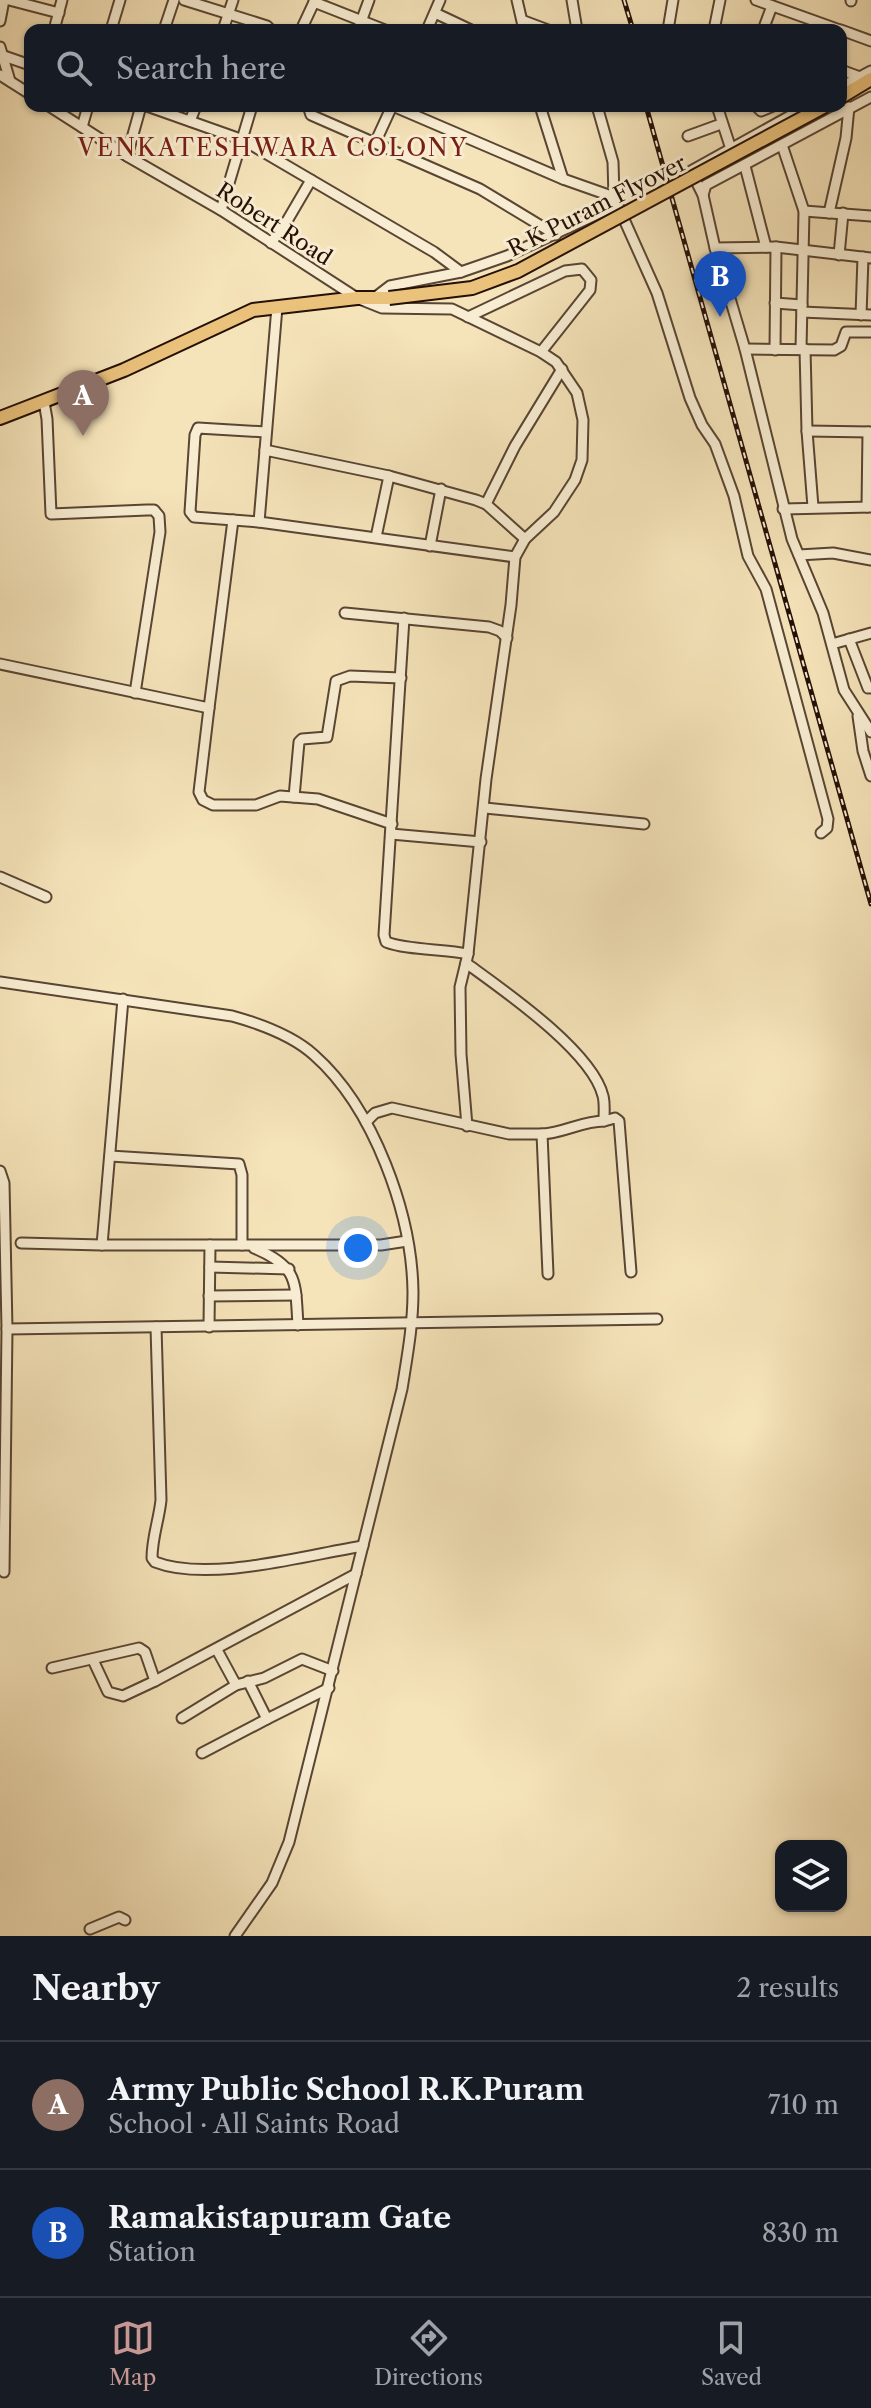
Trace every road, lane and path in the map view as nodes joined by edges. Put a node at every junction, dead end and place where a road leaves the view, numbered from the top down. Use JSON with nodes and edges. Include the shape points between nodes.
{"nodes":[{"id":1,"x":7,"y":0,"type":"edge"},
{"id":2,"x":62,"y":0,"type":"edge"},
{"id":3,"x":120,"y":0,"type":"edge"},
{"id":4,"x":174,"y":0,"type":"edge"},
{"id":5,"x":184,"y":0,"type":"edge"},
{"id":6,"x":233,"y":0,"type":"edge"},
{"id":7,"x":369,"y":0,"type":"edge"},
{"id":8,"x":440,"y":0,"type":"edge"},
{"id":9,"x":517,"y":0,"type":"edge"},
{"id":10,"x":572,"y":0,"type":"edge"},
{"id":11,"x":673,"y":0,"type":"edge"},
{"id":12,"x":720,"y":0,"type":"edge"},
{"id":13,"x":756,"y":0,"type":"edge"},
{"id":14,"x":315,"y":1,"type":"edge"},
{"id":15,"x":772,"y":6,"type":"junction"},
{"id":16,"x":229,"y":12,"type":"junction"},
{"id":17,"x":59,"y":13,"type":"junction"},
{"id":18,"x":435,"y":13,"type":"junction"},
{"id":19,"x":0,"y":21,"type":"edge"},
{"id":20,"x":56,"y":24,"type":"edge"},
{"id":21,"x":113,"y":24,"type":"edge"},
{"id":22,"x":166,"y":24,"type":"edge"},
{"id":23,"x":225,"y":24,"type":"edge"},
{"id":24,"x":262,"y":24,"type":"edge"},
{"id":25,"x":304,"y":24,"type":"edge"},
{"id":26,"x":358,"y":24,"type":"edge"},
{"id":27,"x":360,"y":24,"type":"edge"},
{"id":28,"x":430,"y":24,"type":"edge"},
{"id":29,"x":458,"y":24,"type":"edge"},
{"id":30,"x":523,"y":24,"type":"edge"},
{"id":31,"x":576,"y":24,"type":"edge"},
{"id":32,"x":669,"y":24,"type":"edge"},
{"id":33,"x":715,"y":24,"type":"edge"},
{"id":34,"x":765,"y":24,"type":"edge"},
{"id":35,"x":824,"y":24,"type":"edge"},
{"id":36,"x":847,"y":32,"type":"edge"},
{"id":37,"x":871,"y":41,"type":"edge"},
{"id":38,"x":1,"y":51,"type":"edge"},
{"id":39,"x":24,"y":62,"type":"edge"},
{"id":40,"x":871,"y":71,"type":"edge"},
{"id":41,"x":0,"y":75,"type":"edge"},
{"id":42,"x":865,"y":78,"type":"edge"},
{"id":43,"x":10,"y":81,"type":"junction"},
{"id":44,"x":24,"y":90,"type":"edge"},
{"id":45,"x":871,"y":97,"type":"edge"},
{"id":46,"x":847,"y":100,"type":"edge"},
{"id":47,"x":847,"y":102,"type":"edge"},
{"id":48,"x":58,"y":112,"type":"edge"},
{"id":49,"x":86,"y":112,"type":"edge"},
{"id":50,"x":142,"y":112,"type":"edge"},
{"id":51,"x":162,"y":112,"type":"edge"},
{"id":52,"x":194,"y":112,"type":"edge"},
{"id":53,"x":250,"y":112,"type":"edge"},
{"id":54,"x":310,"y":112,"type":"edge"},
{"id":55,"x":389,"y":112,"type":"edge"},
{"id":56,"x":406,"y":112,"type":"edge"},
{"id":57,"x":539,"y":112,"type":"edge"},
{"id":58,"x":599,"y":112,"type":"edge"},
{"id":59,"x":718,"y":112,"type":"edge"},
{"id":60,"x":797,"y":112,"type":"edge"},
{"id":61,"x":814,"y":112,"type":"edge"},
{"id":62,"x":830,"y":112,"type":"edge"},
{"id":63,"x":845,"y":112,"type":"edge"},
{"id":64,"x":190,"y":121,"type":"junction"},
{"id":65,"x":721,"y":124,"type":"junction"},
{"id":66,"x":82,"y":127,"type":"junction"},
{"id":67,"x":688,"y":136,"type":"dead end"},
{"id":68,"x":243,"y":140,"type":"junction"},
{"id":69,"x":375,"y":143,"type":"junction"},
{"id":70,"x":782,"y":145,"type":"junction"},
{"id":71,"x":731,"y":149,"type":"junction"},
{"id":72,"x":127,"y":156,"type":"junction"},
{"id":73,"x":745,"y":166,"type":"junction"},
{"id":74,"x":563,"y":179,"type":"junction"},
{"id":75,"x":311,"y":180,"type":"junction"},
{"id":76,"x":703,"y":195,"type":"junction"},
{"id":77,"x":616,"y":201,"type":"junction"},
{"id":78,"x":221,"y":210,"type":"junction"},
{"id":79,"x":804,"y":211,"type":"junction"},
{"id":80,"x":829,"y":213,"type":"junction"},
{"id":81,"x":843,"y":213,"type":"junction"},
{"id":82,"x":871,"y":216,"type":"edge"},
{"id":83,"x":556,"y":235,"type":"junction"},
{"id":84,"x":271,"y":243,"type":"junction"},
{"id":85,"x":771,"y":247,"type":"junction"},
{"id":86,"x":715,"y":248,"type":"junction"},
{"id":87,"x":804,"y":249,"type":"junction"},
{"id":88,"x":839,"y":255,"type":"junction"},
{"id":89,"x":867,"y":258,"type":"edge"},
{"id":90,"x":461,"y":272,"type":"junction"},
{"id":91,"x":357,"y":298,"type":"junction"},
{"id":92,"x":373,"y":299,"type":"junction"},
{"id":93,"x":775,"y":303,"type":"junction"},
{"id":94,"x":277,"y":307,"type":"junction"},
{"id":95,"x":802,"y":308,"type":"junction"},
{"id":96,"x":866,"y":315,"type":"edge"},
{"id":97,"x":468,"y":317,"type":"junction"},
{"id":98,"x":871,"y":332,"type":"edge"},
{"id":99,"x":745,"y":349,"type":"junction"},
{"id":100,"x":803,"y":349,"type":"junction"},
{"id":101,"x":775,"y":350,"type":"junction"},
{"id":102,"x":541,"y":352,"type":"junction"},
{"id":103,"x":562,"y":369,"type":"junction"},
{"id":104,"x":44,"y":402,"type":"junction"},
{"id":105,"x":0,"y":418,"type":"edge"},
{"id":106,"x":807,"y":431,"type":"junction"},
{"id":107,"x":266,"y":432,"type":"junction"},
{"id":108,"x":870,"y":432,"type":"edge"},
{"id":109,"x":265,"y":450,"type":"junction"},
{"id":110,"x":389,"y":476,"type":"junction"},
{"id":111,"x":441,"y":489,"type":"junction"},
{"id":112,"x":486,"y":504,"type":"junction"},
{"id":113,"x":813,"y":507,"type":"junction"},
{"id":114,"x":869,"y":507,"type":"edge"},
{"id":115,"x":783,"y":509,"type":"junction"},
{"id":116,"x":233,"y":520,"type":"junction"},
{"id":117,"x":259,"y":522,"type":"junction"},
{"id":118,"x":376,"y":537,"type":"junction"},
{"id":119,"x":525,"y":539,"type":"junction"},
{"id":120,"x":430,"y":546,"type":"junction"},
{"id":121,"x":799,"y":555,"type":"junction"},
{"id":122,"x":515,"y":557,"type":"junction"},
{"id":123,"x":871,"y":560,"type":"edge"},
{"id":124,"x":345,"y":613,"type":"dead end"},
{"id":125,"x":404,"y":618,"type":"junction"},
{"id":126,"x":871,"y":633,"type":"edge"},
{"id":127,"x":507,"y":638,"type":"junction"},
{"id":128,"x":849,"y":639,"type":"junction"},
{"id":129,"x":832,"y":644,"type":"junction"},
{"id":130,"x":0,"y":664,"type":"edge"},
{"id":131,"x":401,"y":678,"type":"junction"},
{"id":132,"x":871,"y":688,"type":"edge"},
{"id":133,"x":135,"y":693,"type":"junction"},
{"id":134,"x":209,"y":708,"type":"junction"},
{"id":135,"x":858,"y":713,"type":"junction"},
{"id":136,"x":871,"y":732,"type":"edge"},
{"id":137,"x":871,"y":776,"type":"edge"},
{"id":138,"x":294,"y":797,"type":"junction"},
{"id":139,"x":485,"y":808,"type":"junction"},
{"id":140,"x":644,"y":824,"type":"dead end"},
{"id":141,"x":392,"y":829,"type":"junction"},
{"id":142,"x":821,"y":833,"type":"dead end"},
{"id":143,"x":481,"y":842,"type":"junction"},
{"id":144,"x":0,"y":877,"type":"edge"},
{"id":145,"x":46,"y":897,"type":"dead end"},
{"id":146,"x":467,"y":958,"type":"junction"},
{"id":147,"x":0,"y":982,"type":"edge"},
{"id":148,"x":123,"y":999,"type":"junction"},
{"id":149,"x":604,"y":1121,"type":"junction"},
{"id":150,"x":366,"y":1122,"type":"junction"},
{"id":151,"x":467,"y":1126,"type":"junction"},
{"id":152,"x":542,"y":1134,"type":"junction"},
{"id":153,"x":110,"y":1156,"type":"junction"},
{"id":154,"x":0,"y":1171,"type":"edge"},
{"id":155,"x":407,"y":1241,"type":"junction"},
{"id":156,"x":21,"y":1243,"type":"dead end"},
{"id":157,"x":102,"y":1245,"type":"junction"},
{"id":158,"x":210,"y":1245,"type":"junction"},
{"id":159,"x":244,"y":1245,"type":"junction"},
{"id":160,"x":210,"y":1267,"type":"junction"},
{"id":161,"x":289,"y":1269,"type":"junction"},
{"id":162,"x":631,"y":1272,"type":"dead end"},
{"id":163,"x":548,"y":1274,"type":"dead end"},
{"id":164,"x":296,"y":1295,"type":"junction"},
{"id":165,"x":209,"y":1296,"type":"junction"},
{"id":166,"x":657,"y":1319,"type":"dead end"},
{"id":167,"x":411,"y":1323,"type":"junction"},
{"id":168,"x":298,"y":1325,"type":"junction"},
{"id":169,"x":156,"y":1327,"type":"junction"},
{"id":170,"x":209,"y":1327,"type":"junction"},
{"id":171,"x":7,"y":1329,"type":"junction"},
{"id":172,"x":3,"y":1370,"type":"edge"},
{"id":173,"x":3,"y":1442,"type":"edge"},
{"id":174,"x":3,"y":1517,"type":"edge"},
{"id":175,"x":363,"y":1546,"type":"junction"},
{"id":176,"x":4,"y":1572,"type":"dead end"},
{"id":177,"x":356,"y":1574,"type":"junction"},
{"id":178,"x":217,"y":1650,"type":"junction"},
{"id":179,"x":93,"y":1660,"type":"junction"},
{"id":180,"x":52,"y":1668,"type":"dead end"},
{"id":181,"x":333,"y":1671,"type":"junction"},
{"id":182,"x":155,"y":1681,"type":"junction"},
{"id":183,"x":248,"y":1681,"type":"junction"},
{"id":184,"x":236,"y":1685,"type":"junction"},
{"id":185,"x":329,"y":1688,"type":"junction"},
{"id":186,"x":182,"y":1718,"type":"dead end"},
{"id":187,"x":267,"y":1719,"type":"junction"},
{"id":188,"x":202,"y":1753,"type":"dead end"},
{"id":189,"x":125,"y":1920,"type":"dead end"},
{"id":190,"x":90,"y":1929,"type":"dead end"},
{"id":191,"x":235,"y":1936,"type":"edge"}],
"edges":[{"from":1,"to":17,"type":"street"},
{"from":1,"to":19,"type":"street"},
{"from":2,"to":17,"type":"street"},
{"from":3,"to":21,"type":"street"},
{"from":4,"to":22,"type":"street"},
{"from":5,"to":16,"type":"street"},
{"from":6,"to":16,"type":"street"},
{"from":7,"to":27,"type":"street"},
{"from":8,"to":18,"type":"street"},
{"from":9,"to":30,"type":"street"},
{"from":10,"to":31,"type":"street"},
{"from":11,"to":32,"type":"street"},
{"from":12,"to":33,"type":"street"},
{"from":13,"to":15,"type":"street"},
{"from":14,"to":25,"type":"street"},
{"from":14,"to":26,"type":"street"},
{"from":15,"to":34,"type":"street"},
{"from":15,"to":35,"type":"street"},
{"from":16,"to":23,"type":"street"},
{"from":16,"to":24,"type":"street"},
{"from":17,"to":20,"type":"street"},
{"from":18,"to":28,"type":"street"},
{"from":18,"to":29,"type":"street"},
{"from":36,"to":37,"type":"street"},
{"from":38,"to":39,"type":"street"},
{"from":38,"to":43,"type":"street"},
{"from":40,"to":42,"type":"street"},
{"from":41,"to":43,"type":"street"},
{"from":42,"to":46,"type":"main road"},
{"from":43,"to":44,"type":"street"},
{"from":45,"to":47,"type":"street"},
{"from":48,"to":66,"type":"street","name":"Robert Road"},
{"from":49,"to":66,"type":"street"},
{"from":50,"to":72,"type":"street"},
{"from":51,"to":64,"type":"street"},
{"from":52,"to":64,"type":"street"},
{"from":53,"to":68,"type":"street"},
{"from":54,"to":69,"type":"street"},
{"from":55,"to":69,"type":"street"},
{"from":56,"to":74,"type":"street"},
{"from":57,"to":74,"type":"street"},
{"from":58,"to":77,"type":"street","via":[[613,162]]},
{"from":59,"to":65,"type":"street"},
{"from":60,"to":71,"type":"street"},
{"from":61,"to":92,"type":"main road","name":"R K Puram Flyover","bridge":true,"via":[[518,271],[472,288]]},
{"from":62,"to":70,"type":"street"},
{"from":63,"to":80,"type":"street","via":[[846,138]]},
{"from":64,"to":68,"type":"street"},
{"from":65,"to":67,"type":"street"},
{"from":65,"to":71,"type":"street"},
{"from":66,"to":72,"type":"street","name":"Robert Road"},
{"from":68,"to":75,"type":"street"},
{"from":68,"to":78,"type":"street"},
{"from":69,"to":83,"type":"street","via":[[480,189]]},
{"from":70,"to":73,"type":"street"},
{"from":70,"to":79,"type":"street"},
{"from":71,"to":76,"type":"street","via":[[691,171]]},
{"from":72,"to":78,"type":"street","name":"Robert Road"},
{"from":73,"to":76,"type":"street","via":[[706,185]]},
{"from":73,"to":85,"type":"street"},
{"from":74,"to":77,"type":"street"},
{"from":75,"to":84,"type":"street"},
{"from":75,"to":90,"type":"street"},
{"from":76,"to":86,"type":"street"},
{"from":77,"to":83,"type":"street"},
{"from":77,"to":142,"type":"street","via":[[657,293],[690,398],[734,496],[748,556],[766,589],[828,819]]},
{"from":78,"to":84,"type":"street","name":"Robert Road"},
{"from":79,"to":80,"type":"street"},
{"from":79,"to":87,"type":"street"},
{"from":80,"to":81,"type":"street"},
{"from":81,"to":82,"type":"street"},
{"from":81,"to":88,"type":"street"},
{"from":83,"to":90,"type":"street"},
{"from":84,"to":91,"type":"street","name":"Robert Road"},
{"from":85,"to":86,"type":"street"},
{"from":85,"to":87,"type":"street"},
{"from":85,"to":93,"type":"street"},
{"from":86,"to":99,"type":"street"},
{"from":87,"to":88,"type":"street"},
{"from":87,"to":95,"type":"street"},
{"from":88,"to":89,"type":"street"},
{"from":89,"to":96,"type":"street"},
{"from":90,"to":92,"type":"street","via":[[390,286]]},
{"from":91,"to":92,"type":"main road","name":"R K Puram Flyover"},
{"from":91,"to":94,"type":"main road","name":"R K Puram Flyover"},
{"from":91,"to":97,"type":"street","name":"Robert Road","via":[[382,308],[452,309]]},
{"from":93,"to":95,"type":"street"},
{"from":93,"to":101,"type":"street"},
{"from":94,"to":104,"type":"main road","name":"R K Puram Flyover","via":[[253,310]]},
{"from":94,"to":107,"type":"street"},
{"from":95,"to":96,"type":"street"},
{"from":95,"to":100,"type":"street"},
{"from":97,"to":102,"type":"street","name":"Robert Road"},
{"from":97,"to":102,"type":"street","via":[[565,271],[582,269],[591,280],[590,290]]},
{"from":98,"to":100,"type":"street","via":[[846,332],[834,350]]},
{"from":99,"to":101,"type":"street"},
{"from":99,"to":115,"type":"street"},
{"from":100,"to":101,"type":"street"},
{"from":100,"to":106,"type":"street"},
{"from":102,"to":103,"type":"street","name":"Robert Road"},
{"from":103,"to":112,"type":"street"},
{"from":103,"to":119,"type":"street","via":[[581,408],[582,460],[554,512]]},
{"from":104,"to":105,"type":"main road","name":"R K Puram Flyover"},
{"from":104,"to":133,"type":"street","via":[[51,514],[154,510],[159,516]]},
{"from":106,"to":108,"type":"street"},
{"from":106,"to":113,"type":"street"},
{"from":107,"to":109,"type":"street"},
{"from":107,"to":116,"type":"street","via":[[204,427],[196,431],[190,512],[199,518]]},
{"from":108,"to":114,"type":"street"},
{"from":109,"to":110,"type":"street"},
{"from":109,"to":117,"type":"street"},
{"from":110,"to":111,"type":"street"},
{"from":110,"to":118,"type":"street"},
{"from":111,"to":112,"type":"street"},
{"from":111,"to":120,"type":"street"},
{"from":112,"to":119,"type":"street"},
{"from":113,"to":114,"type":"street"},
{"from":113,"to":115,"type":"street"},
{"from":115,"to":121,"type":"street"},
{"from":116,"to":117,"type":"street"},
{"from":116,"to":134,"type":"street"},
{"from":117,"to":118,"type":"street"},
{"from":118,"to":120,"type":"street"},
{"from":119,"to":122,"type":"street"},
{"from":120,"to":122,"type":"street"},
{"from":121,"to":123,"type":"street","via":[[833,553]]},
{"from":121,"to":129,"type":"street"},
{"from":122,"to":127,"type":"street"},
{"from":124,"to":125,"type":"street"},
{"from":125,"to":127,"type":"street","via":[[496,629]]},
{"from":125,"to":131,"type":"street"},
{"from":126,"to":128,"type":"street"},
{"from":127,"to":139,"type":"street"},
{"from":128,"to":129,"type":"street"},
{"from":128,"to":132,"type":"street"},
{"from":129,"to":135,"type":"street","via":[[844,690]]},
{"from":130,"to":133,"type":"street"},
{"from":131,"to":138,"type":"street","via":[[350,676],[336,681],[327,737],[299,742]]},
{"from":131,"to":141,"type":"street"},
{"from":133,"to":134,"type":"street"},
{"from":134,"to":138,"type":"street","via":[[199,792],[203,800],[213,805],[256,805]]},
{"from":135,"to":136,"type":"street"},
{"from":135,"to":137,"type":"street"},
{"from":138,"to":141,"type":"street","via":[[342,805]]},
{"from":139,"to":140,"type":"street"},
{"from":139,"to":143,"type":"street"},
{"from":141,"to":143,"type":"street"},
{"from":141,"to":146,"type":"street","via":[[386,942]]},
{"from":143,"to":146,"type":"street"},
{"from":144,"to":145,"type":"street"},
{"from":146,"to":149,"type":"street","via":[[585,1061],[603,1096]]},
{"from":146,"to":151,"type":"street","via":[[459,1012]]},
{"from":147,"to":148,"type":"street"},
{"from":148,"to":150,"type":"street","via":[[264,1025],[313,1054]]},
{"from":148,"to":153,"type":"street"},
{"from":149,"to":152,"type":"street"},
{"from":149,"to":162,"type":"street","via":[[615,1118],[620,1126]]},
{"from":150,"to":151,"type":"street","via":[[392,1108]]},
{"from":150,"to":155,"type":"street","via":[[396,1190]]},
{"from":151,"to":152,"type":"street"},
{"from":152,"to":163,"type":"street"},
{"from":153,"to":157,"type":"street"},
{"from":153,"to":159,"type":"street","via":[[239,1164]]},
{"from":154,"to":171,"type":"street"},
{"from":155,"to":159,"type":"street"},
{"from":155,"to":167,"type":"street"},
{"from":156,"to":157,"type":"street"},
{"from":157,"to":158,"type":"street"},
{"from":158,"to":159,"type":"street"},
{"from":158,"to":160,"type":"street"},
{"from":159,"to":161,"type":"street"},
{"from":160,"to":161,"type":"street"},
{"from":160,"to":165,"type":"street"},
{"from":161,"to":164,"type":"street"},
{"from":164,"to":165,"type":"street"},
{"from":164,"to":168,"type":"street"},
{"from":165,"to":170,"type":"street"},
{"from":166,"to":167,"type":"street"},
{"from":167,"to":168,"type":"street"},
{"from":167,"to":175,"type":"street","via":[[402,1389]]},
{"from":168,"to":170,"type":"street"},
{"from":169,"to":170,"type":"street"},
{"from":169,"to":171,"type":"street"},
{"from":169,"to":175,"type":"street","via":[[161,1500],[152,1558],[170,1566],[232,1569]]},
{"from":171,"to":172,"type":"street"},
{"from":172,"to":173,"type":"street"},
{"from":173,"to":174,"type":"street"},
{"from":174,"to":176,"type":"street"},
{"from":175,"to":177,"type":"street"},
{"from":177,"to":178,"type":"street"},
{"from":177,"to":181,"type":"street"},
{"from":178,"to":182,"type":"street"},
{"from":178,"to":184,"type":"street"},
{"from":179,"to":180,"type":"street"},
{"from":179,"to":182,"type":"street","via":[[139,1648]]},
{"from":179,"to":182,"type":"street","via":[[103,1685],[115,1695]]},
{"from":181,"to":183,"type":"street","via":[[302,1659]]},
{"from":181,"to":185,"type":"street"},
{"from":183,"to":184,"type":"street"},
{"from":183,"to":187,"type":"street"},
{"from":184,"to":186,"type":"street"},
{"from":185,"to":187,"type":"street"},
{"from":185,"to":191,"type":"street","via":[[283,1861]]},
{"from":187,"to":188,"type":"street"},
{"from":189,"to":190,"type":"street","via":[[115,1918]]}]}
